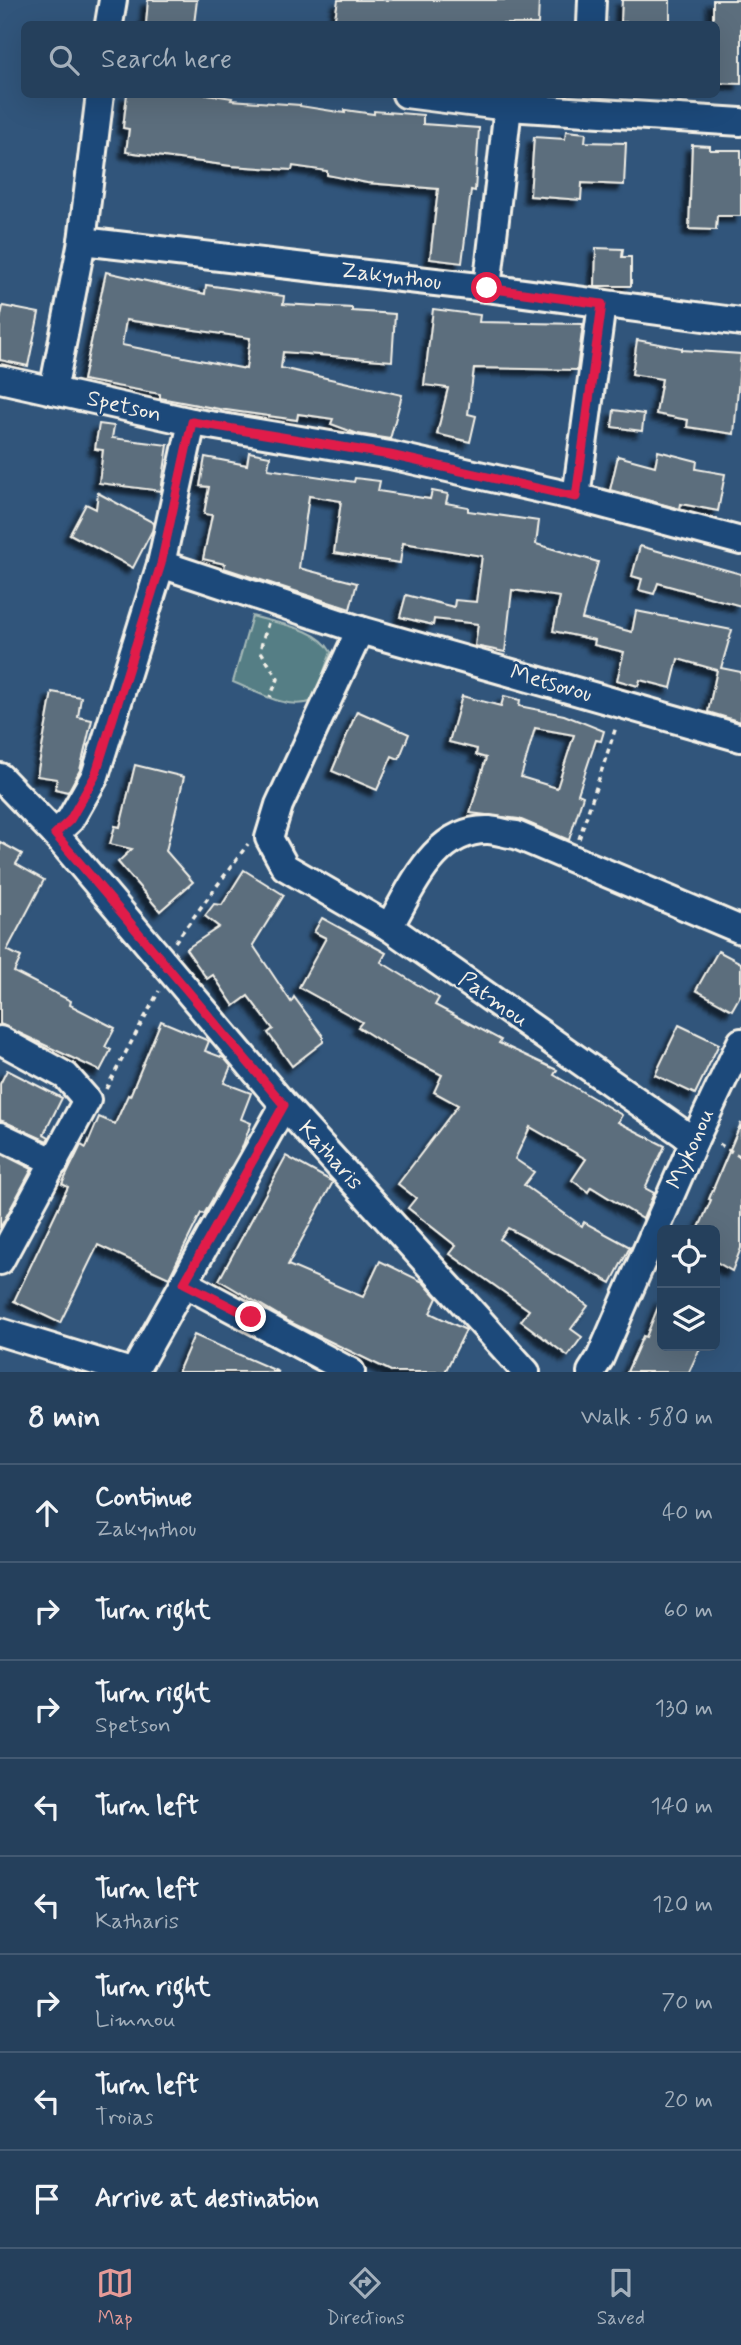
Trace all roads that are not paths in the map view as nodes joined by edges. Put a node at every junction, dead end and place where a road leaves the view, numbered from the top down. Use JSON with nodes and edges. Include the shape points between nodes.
{"nodes":[{"id":1,"x":113,"y":0,"type":"edge"},
{"id":2,"x":592,"y":0,"type":"edge"},
{"id":3,"x":110,"y":21,"type":"edge"},
{"id":4,"x":592,"y":21,"type":"edge"},
{"id":5,"x":100,"y":98,"type":"edge"},
{"id":6,"x":437,"y":98,"type":"edge"},
{"id":7,"x":590,"y":103,"type":"edge"},
{"id":8,"x":508,"y":107,"type":"junction"},
{"id":9,"x":741,"y":122,"type":"edge"},
{"id":10,"x":82,"y":240,"type":"junction"},
{"id":11,"x":487,"y":288,"type":"junction"},
{"id":12,"x":602,"y":304,"type":"junction"},
{"id":13,"x":741,"y":322,"type":"edge"},
{"id":14,"x":0,"y":379,"type":"edge"},
{"id":15,"x":53,"y":391,"type":"junction"},
{"id":16,"x":192,"y":422,"type":"junction"},
{"id":17,"x":576,"y":497,"type":"junction"},
{"id":18,"x":741,"y":541,"type":"edge"},
{"id":19,"x":161,"y":564,"type":"junction"},
{"id":20,"x":360,"y":630,"type":"junction"},
{"id":21,"x":741,"y":738,"type":"edge"},
{"id":22,"x":0,"y":777,"type":"edge"},
{"id":23,"x":55,"y":834,"type":"junction"},
{"id":24,"x":389,"y":927,"type":"junction"},
{"id":25,"x":741,"y":930,"type":"edge"},
{"id":26,"x":0,"y":1040,"type":"edge"},
{"id":27,"x":741,"y":1042,"type":"edge"},
{"id":28,"x":284,"y":1105,"type":"junction"},
{"id":29,"x":0,"y":1136,"type":"edge"},
{"id":30,"x":694,"y":1141,"type":"junction"},
{"id":31,"x":55,"y":1162,"type":"junction"},
{"id":32,"x":0,"y":1261,"type":"edge"},
{"id":33,"x":184,"y":1283,"type":"junction"},
{"id":34,"x":0,"y":1332,"type":"edge"},
{"id":35,"x":132,"y":1372,"type":"edge"},
{"id":36,"x":351,"y":1372,"type":"edge"},
{"id":37,"x":526,"y":1372,"type":"edge"},
{"id":38,"x":591,"y":1372,"type":"edge"}],
"edges":[{"from":1,"to":3,"type":"street"},
{"from":2,"to":4,"type":"street"},
{"from":5,"to":10,"type":"street"},
{"from":6,"to":8,"type":"street"},
{"from":7,"to":8,"type":"street"},
{"from":7,"to":9,"type":"street"},
{"from":8,"to":11,"type":"street"},
{"from":10,"to":11,"type":"street","name":"Zakynthou"},
{"from":10,"to":15,"type":"street"},
{"from":11,"to":12,"type":"street","name":"Zakynthou"},
{"from":12,"to":13,"type":"street","name":"Zakynthou"},
{"from":12,"to":17,"type":"street"},
{"from":14,"to":15,"type":"street","name":"Spetson"},
{"from":15,"to":16,"type":"street","name":"Spetson"},
{"from":16,"to":17,"type":"street","name":"Spetson","via":[[390,455]]},
{"from":16,"to":19,"type":"street"},
{"from":17,"to":18,"type":"street","name":"Spetson"},
{"from":19,"to":20,"type":"street","name":"Metsovou"},
{"from":19,"to":23,"type":"street","via":[[95,776],[70,820]]},
{"from":20,"to":21,"type":"street","name":"Metsovou"},
{"from":20,"to":24,"type":"street","name":"Patmou","via":[[279,805],[269,838],[285,867]]},
{"from":22,"to":23,"type":"street","name":"Katharis"},
{"from":23,"to":28,"type":"street","name":"Katharis"},
{"from":24,"to":25,"type":"street","via":[[431,856],[459,834],[488,830],[516,835]]},
{"from":24,"to":30,"type":"street","name":"Patmou"},
{"from":26,"to":31,"type":"street","via":[[66,1076],[87,1100]]},
{"from":27,"to":30,"type":"street","name":"Mykonou"},
{"from":28,"to":33,"type":"street"},
{"from":28,"to":37,"type":"street","name":"Katharis"},
{"from":29,"to":31,"type":"street"},
{"from":30,"to":38,"type":"street","name":"Mykonou"},
{"from":31,"to":32,"type":"street"},
{"from":33,"to":35,"type":"street"},
{"from":33,"to":36,"type":"street"},
{"from":34,"to":35,"type":"street"}]}
